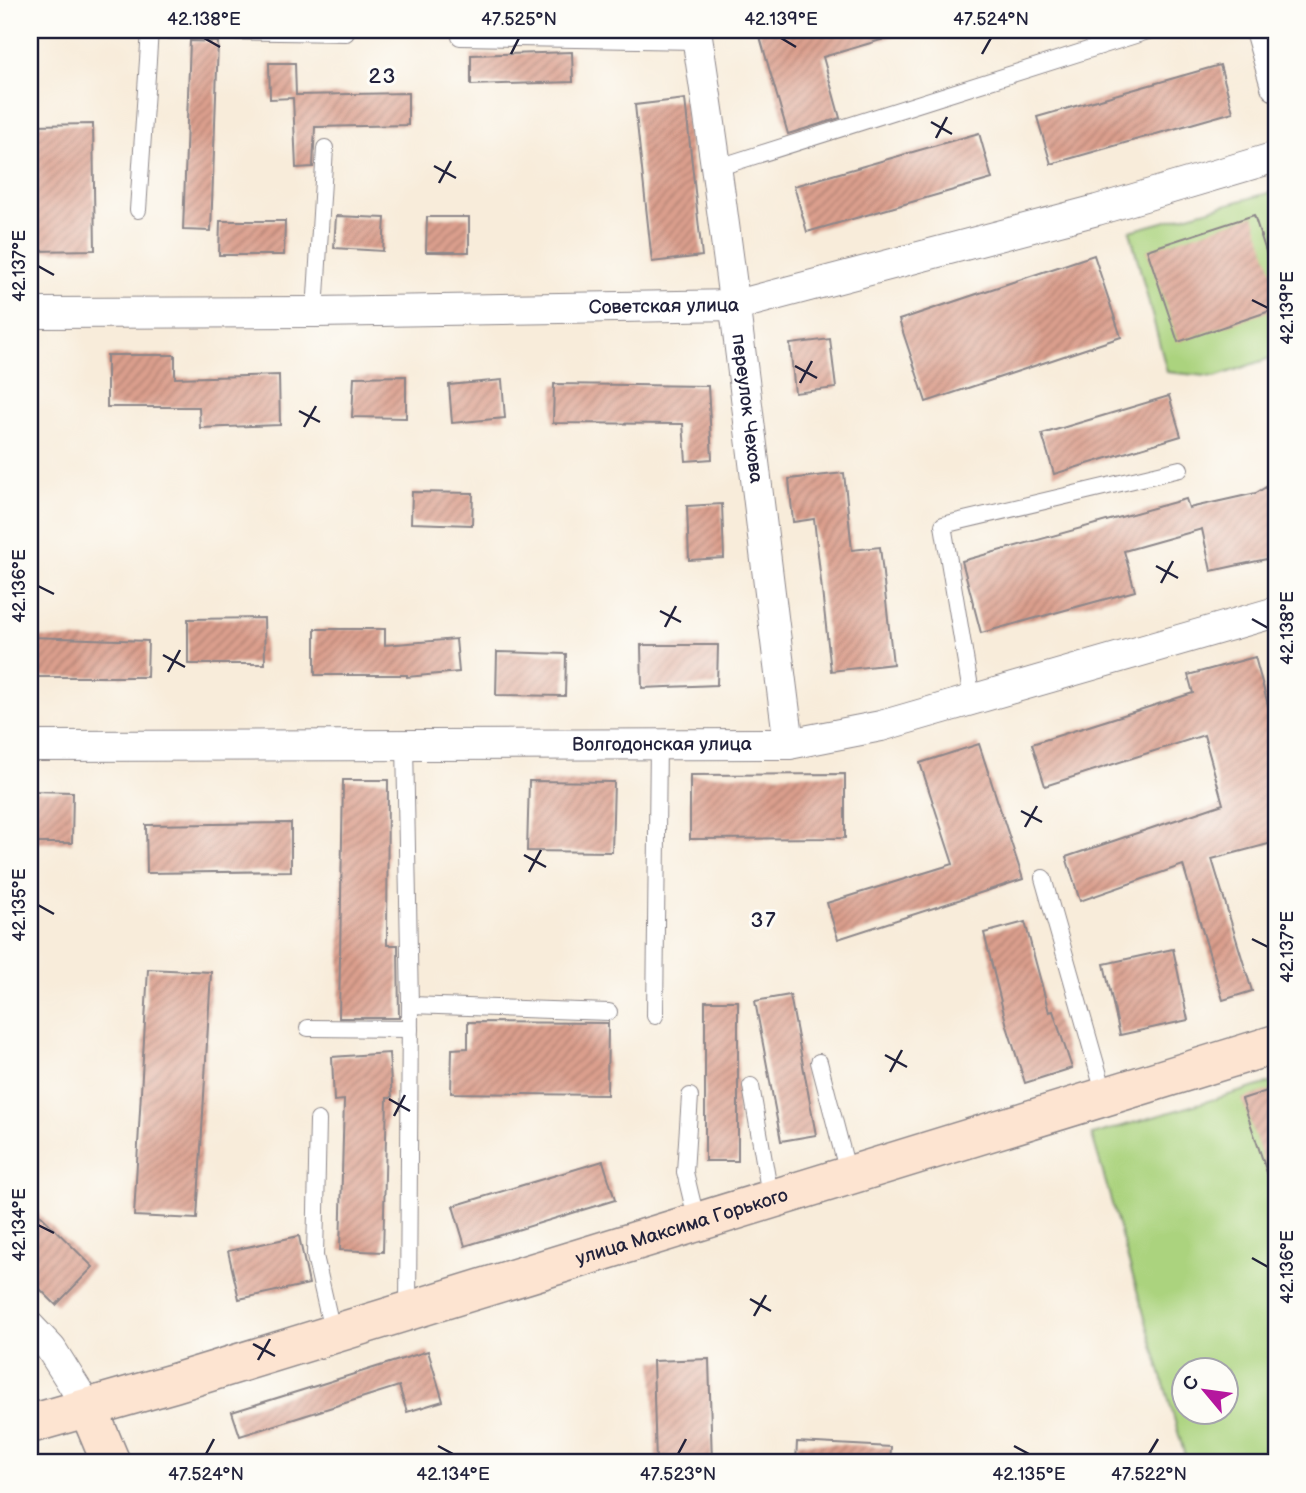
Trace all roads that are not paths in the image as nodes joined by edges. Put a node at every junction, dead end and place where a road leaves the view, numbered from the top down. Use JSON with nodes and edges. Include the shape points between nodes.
{"nodes":[{"id":1,"x":346,"y":30,"type":"edge"},
{"id":2,"x":1151,"y":30,"type":"edge"},
{"id":3,"x":1260,"y":30,"type":"edge"},
{"id":4,"x":697,"y":35,"type":"edge"},
{"id":5,"x":460,"y":37,"type":"dead end"},
{"id":6,"x":1105,"y":37,"type":"edge"},
{"id":7,"x":1276,"y":86,"type":"edge"},
{"id":8,"x":325,"y":148,"type":"dead end"},
{"id":9,"x":1276,"y":157,"type":"edge"},
{"id":10,"x":716,"y":168,"type":"junction"},
{"id":11,"x":138,"y":210,"type":"dead end"},
{"id":12,"x":737,"y":305,"type":"junction"},
{"id":13,"x":315,"y":312,"type":"junction"},
{"id":14,"x":30,"y":313,"type":"edge"},
{"id":15,"x":1180,"y":469,"type":"dead end"},
{"id":16,"x":1276,"y":612,"type":"edge"},
{"id":17,"x":972,"y":699,"type":"junction"},
{"id":18,"x":658,"y":743,"type":"junction"},
{"id":19,"x":405,"y":744,"type":"junction"},
{"id":20,"x":789,"y":744,"type":"junction"},
{"id":21,"x":30,"y":746,"type":"edge"},
{"id":22,"x":1043,"y":878,"type":"dead end"},
{"id":23,"x":410,"y":1005,"type":"junction"},
{"id":24,"x":609,"y":1012,"type":"dead end"},
{"id":25,"x":654,"y":1016,"type":"dead end"},
{"id":26,"x":309,"y":1028,"type":"dead end"},
{"id":27,"x":410,"y":1029,"type":"junction"},
{"id":28,"x":1276,"y":1044,"type":"edge"},
{"id":29,"x":819,"y":1062,"type":"dead end"},
{"id":30,"x":751,"y":1086,"type":"dead end"},
{"id":31,"x":690,"y":1096,"type":"dead end"},
{"id":32,"x":1105,"y":1098,"type":"junction"},
{"id":33,"x":318,"y":1120,"type":"dead end"},
{"id":34,"x":849,"y":1177,"type":"junction"},
{"id":35,"x":771,"y":1201,"type":"junction"},
{"id":36,"x":697,"y":1223,"type":"junction"},
{"id":37,"x":408,"y":1312,"type":"junction"},
{"id":38,"x":30,"y":1327,"type":"edge"},
{"id":39,"x":333,"y":1335,"type":"junction"},
{"id":40,"x":88,"y":1408,"type":"junction"},
{"id":41,"x":30,"y":1424,"type":"edge"},
{"id":42,"x":111,"y":1463,"type":"edge"}],
"edges":[{"from":1,"to":11,"type":"lane","via":[[150,30]]},
{"from":2,"to":6,"type":"lane"},
{"from":3,"to":7,"type":"street"},
{"from":4,"to":5,"type":"lane"},
{"from":4,"to":10,"type":"street","name":"переулок Чехова"},
{"from":6,"to":10,"type":"lane"},
{"from":8,"to":13,"type":"lane"},
{"from":9,"to":12,"type":"street","name":"Советская улица","via":[[1097,210]]},
{"from":10,"to":12,"type":"street","name":"переулок Чехова"},
{"from":12,"to":13,"type":"street","name":"Советская улица"},
{"from":12,"to":20,"type":"street","name":"переулок Чехова"},
{"from":13,"to":14,"type":"street","name":"Советская улица"},
{"from":15,"to":17,"type":"lane","via":[[943,525]]},
{"from":16,"to":17,"type":"street","name":"Волгодонская улица"},
{"from":17,"to":20,"type":"street","name":"Волгодонская улица","via":[[881,726]]},
{"from":18,"to":19,"type":"street","name":"Волгодонская улица"},
{"from":18,"to":20,"type":"street","name":"Волгодонская улица"},
{"from":18,"to":25,"type":"lane"},
{"from":19,"to":21,"type":"street","name":"Волгодонская улица"},
{"from":19,"to":23,"type":"lane"},
{"from":22,"to":32,"type":"lane"},
{"from":23,"to":24,"type":"lane"},
{"from":23,"to":27,"type":"lane"},
{"from":26,"to":27,"type":"lane"},
{"from":27,"to":37,"type":"lane"},
{"from":28,"to":32,"type":"street","name":"улица Максима Горького"},
{"from":29,"to":34,"type":"lane"},
{"from":30,"to":35,"type":"lane"},
{"from":31,"to":36,"type":"lane","via":[[685,1172]]},
{"from":32,"to":34,"type":"street","name":"улица Максима Горького"},
{"from":33,"to":39,"type":"lane","via":[[315,1255]]},
{"from":34,"to":35,"type":"street","name":"улица Максима Горького"},
{"from":35,"to":36,"type":"street","name":"улица Максима Горького"},
{"from":36,"to":37,"type":"street","name":"улица Максима Горького"},
{"from":37,"to":39,"type":"street","name":"улица Максима Горького"},
{"from":38,"to":40,"type":"street","via":[[51,1349]]},
{"from":39,"to":40,"type":"street","name":"улица Максима Горького"},
{"from":40,"to":41,"type":"street","name":"улица Максима Горького"},
{"from":40,"to":42,"type":"street"}]}
